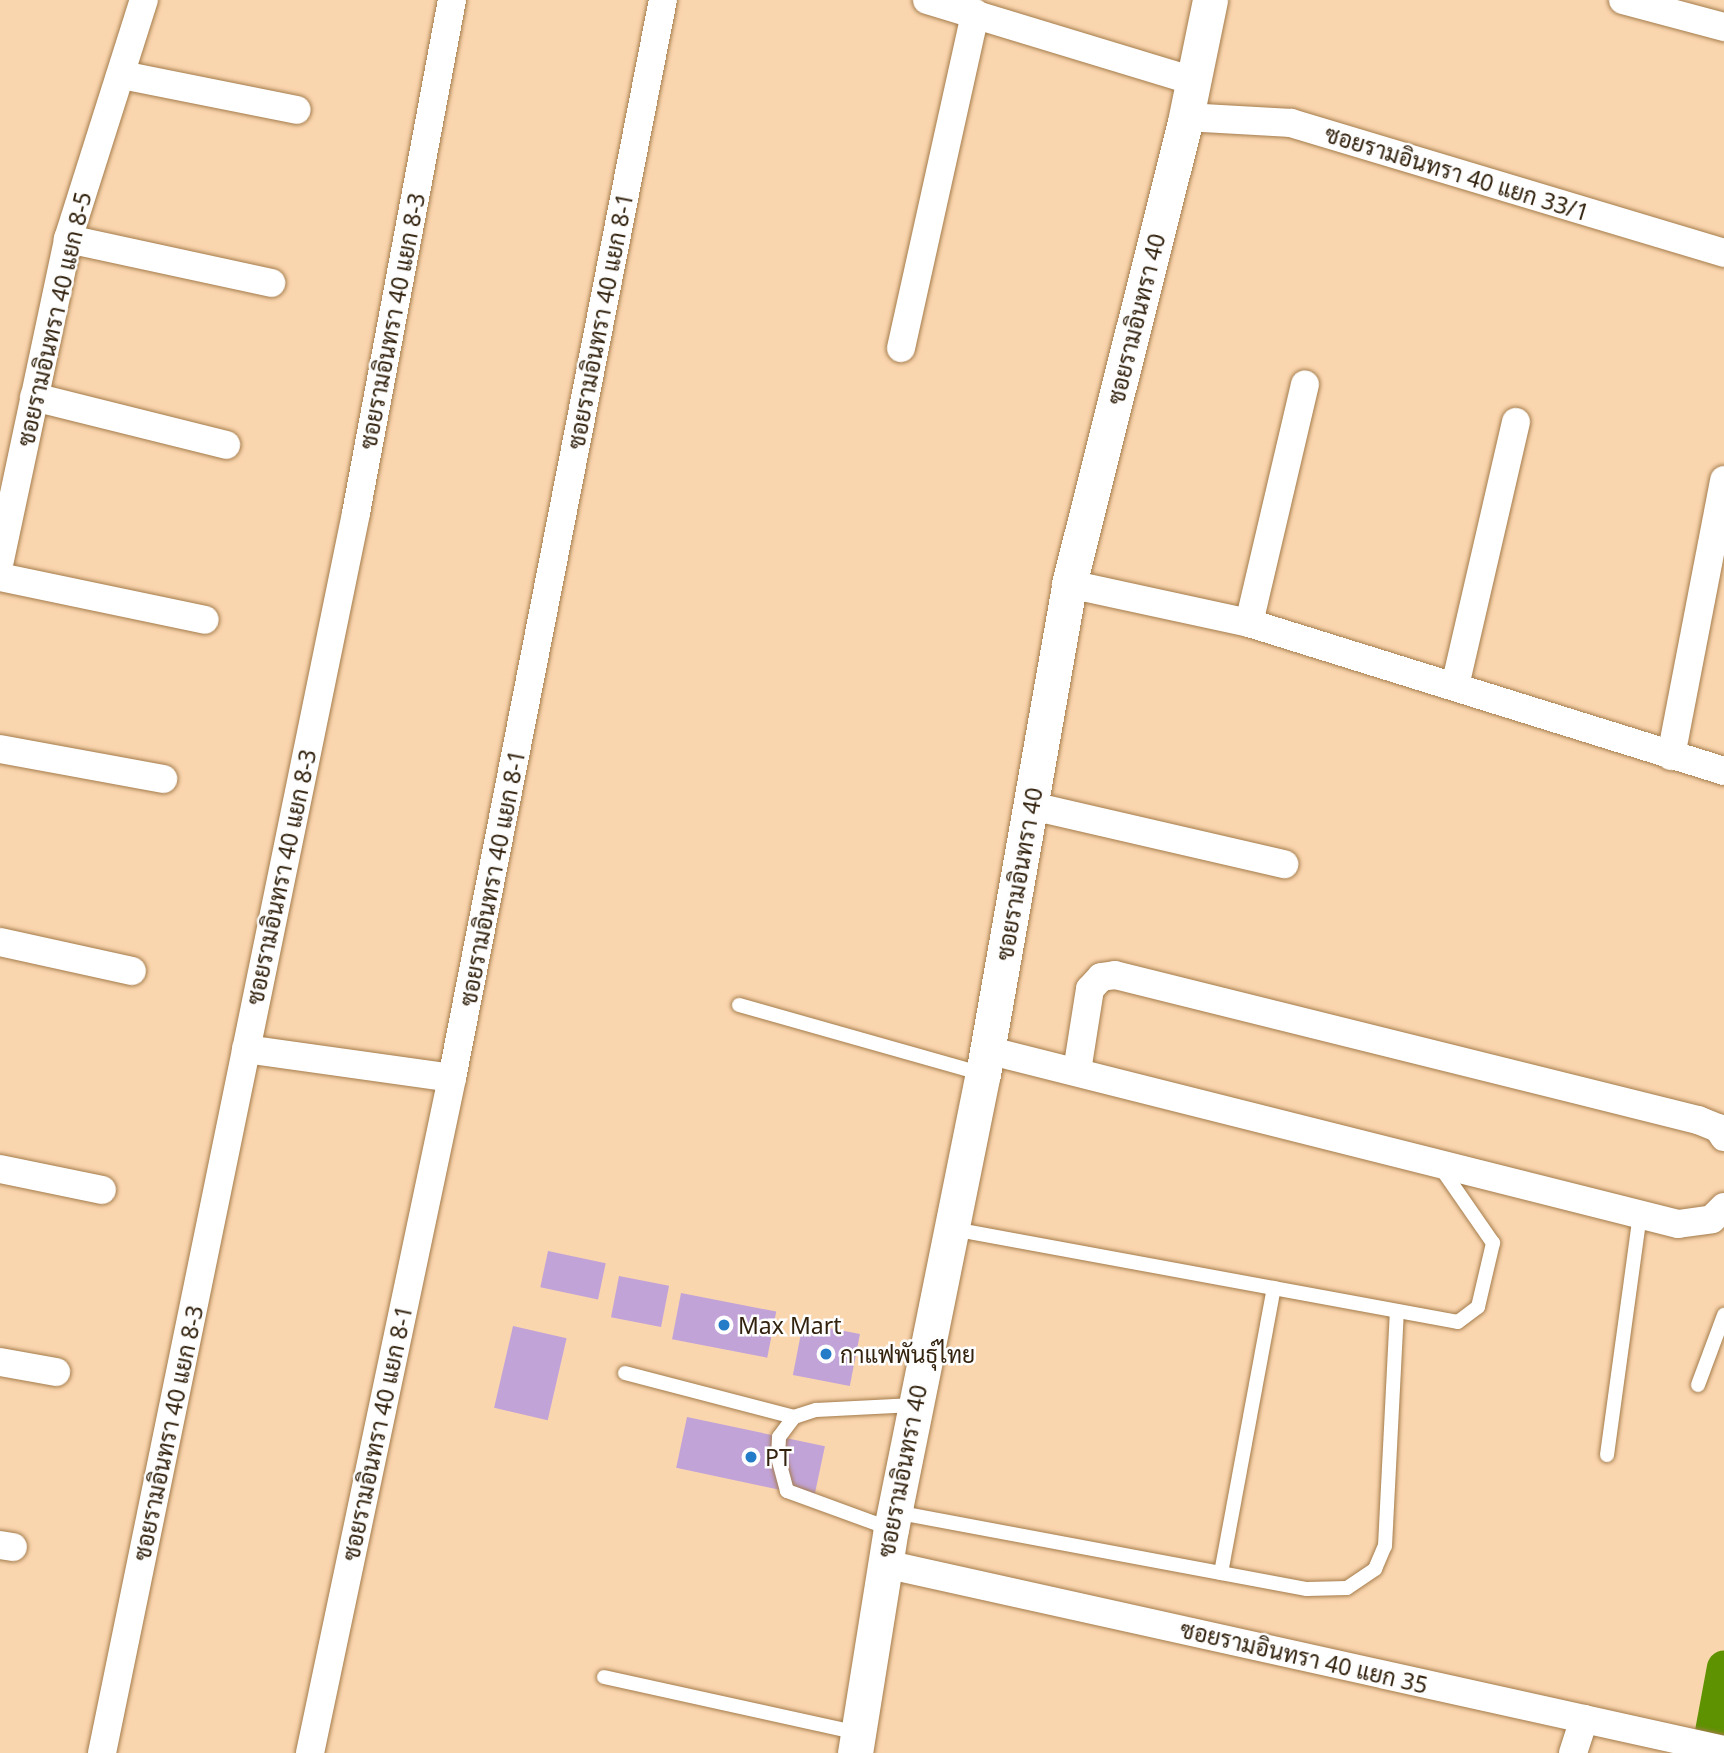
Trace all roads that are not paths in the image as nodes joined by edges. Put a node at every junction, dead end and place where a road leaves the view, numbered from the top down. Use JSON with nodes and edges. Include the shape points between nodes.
{"nodes":[{"id":1,"x":144,"y":0,"type":"edge"},
{"id":2,"x":452,"y":0,"type":"edge"},
{"id":3,"x":663,"y":0,"type":"edge"},
{"id":4,"x":927,"y":0,"type":"edge"},
{"id":5,"x":1210,"y":0,"type":"edge"},
{"id":6,"x":1623,"y":0,"type":"edge"},
{"id":7,"x":975,"y":13,"type":"junction"},
{"id":8,"x":1724,"y":27,"type":"edge"},
{"id":9,"x":122,"y":75,"type":"junction"},
{"id":10,"x":1194,"y":80,"type":"junction"},
{"id":11,"x":297,"y":110,"type":"dead end"},
{"id":12,"x":1186,"y":117,"type":"junction"},
{"id":13,"x":68,"y":239,"type":"junction"},
{"id":14,"x":1724,"y":253,"type":"edge"},
{"id":15,"x":271,"y":283,"type":"dead end"},
{"id":16,"x":901,"y":348,"type":"dead end"},
{"id":17,"x":1305,"y":384,"type":"dead end"},
{"id":18,"x":34,"y":397,"type":"junction"},
{"id":19,"x":1516,"y":422,"type":"dead end"},
{"id":20,"x":226,"y":445,"type":"dead end"},
{"id":21,"x":1724,"y":480,"type":"edge"},
{"id":22,"x":0,"y":560,"type":"edge"},
{"id":23,"x":0,"y":577,"type":"edge"},
{"id":24,"x":1069,"y":584,"type":"junction"},
{"id":25,"x":205,"y":621,"type":"dead end"},
{"id":26,"x":1249,"y":623,"type":"junction"},
{"id":27,"x":1455,"y":686,"type":"junction"},
{"id":28,"x":0,"y":749,"type":"edge"},
{"id":29,"x":1671,"y":756,"type":"junction"},
{"id":30,"x":1724,"y":771,"type":"edge"},
{"id":31,"x":163,"y":779,"type":"dead end"},
{"id":32,"x":1032,"y":806,"type":"junction"},
{"id":33,"x":1284,"y":864,"type":"dead end"},
{"id":34,"x":0,"y":942,"type":"edge"},
{"id":35,"x":132,"y":971,"type":"dead end"},
{"id":36,"x":739,"y":1005,"type":"dead end"},
{"id":37,"x":246,"y":1049,"type":"junction"},
{"id":38,"x":985,"y":1062,"type":"junction"},
{"id":39,"x":1077,"y":1071,"type":"junction"},
{"id":40,"x":452,"y":1078,"type":"junction"},
{"id":41,"x":1724,"y":1137,"type":"edge"},
{"id":42,"x":1441,"y":1167,"type":"junction"},
{"id":43,"x":0,"y":1169,"type":"edge"},
{"id":44,"x":102,"y":1190,"type":"dead end"},
{"id":45,"x":1724,"y":1207,"type":"edge"},
{"id":46,"x":1640,"y":1214,"type":"junction"},
{"id":47,"x":949,"y":1228,"type":"junction"},
{"id":48,"x":1274,"y":1288,"type":"junction"},
{"id":49,"x":1397,"y":1311,"type":"junction"},
{"id":50,"x":1724,"y":1315,"type":"edge"},
{"id":51,"x":0,"y":1362,"type":"edge"},
{"id":52,"x":56,"y":1372,"type":"dead end"},
{"id":53,"x":625,"y":1373,"type":"dead end"},
{"id":54,"x":1699,"y":1385,"type":"dead end"},
{"id":55,"x":915,"y":1405,"type":"junction"},
{"id":56,"x":794,"y":1417,"type":"junction"},
{"id":57,"x":1607,"y":1455,"type":"dead end"},
{"id":58,"x":892,"y":1520,"type":"junction"},
{"id":59,"x":885,"y":1564,"type":"junction"},
{"id":60,"x":1221,"y":1573,"type":"junction"},
{"id":61,"x":604,"y":1677,"type":"dead end"},
{"id":62,"x":1584,"y":1719,"type":"junction"},
{"id":63,"x":857,"y":1743,"type":"edge"},
{"id":64,"x":1723,"y":1750,"type":"edge"},
{"id":65,"x":103,"y":1753,"type":"edge"},
{"id":66,"x":310,"y":1753,"type":"edge"},
{"id":67,"x":1573,"y":1753,"type":"edge"}],
"edges":[{"from":1,"to":9,"type":"street","name":"ซอยรามอินทรา 40 แยก 8-5"},
{"from":2,"to":37,"type":"street","name":"ซอยรามอินทรา 40 แยก 8-3","via":[[356,513]]},
{"from":3,"to":40,"type":"street","name":"ซอยรามอินทรา 40 แยก 8-1"},
{"from":4,"to":7,"type":"street"},
{"from":5,"to":10,"type":"street","name":"ซอยรามอินทรา 40"},
{"from":6,"to":8,"type":"street"},
{"from":7,"to":10,"type":"street"},
{"from":7,"to":16,"type":"street"},
{"from":9,"to":11,"type":"street"},
{"from":9,"to":13,"type":"street","name":"ซอยรามอินทรา 40 แยก 8-5"},
{"from":10,"to":12,"type":"street","name":"ซอยรามอินทรา 40"},
{"from":12,"to":14,"type":"street","name":"ซอยรามอินทรา 40 แยก 33/1","via":[[1291,123]]},
{"from":12,"to":24,"type":"street","name":"ซอยรามอินทรา 40"},
{"from":13,"to":15,"type":"street"},
{"from":13,"to":18,"type":"street","name":"ซอยรามอินทรา 40 แยก 8-5"},
{"from":17,"to":26,"type":"street"},
{"from":18,"to":20,"type":"street"},
{"from":18,"to":22,"type":"street","name":"ซอยรามอินทรา 40 แยก 8-5"},
{"from":19,"to":27,"type":"street"},
{"from":21,"to":29,"type":"street"},
{"from":23,"to":25,"type":"street"},
{"from":24,"to":26,"type":"street"},
{"from":24,"to":32,"type":"street","name":"ซอยรามอินทรา 40"},
{"from":26,"to":27,"type":"street"},
{"from":27,"to":29,"type":"street"},
{"from":28,"to":31,"type":"street"},
{"from":29,"to":30,"type":"street"},
{"from":32,"to":33,"type":"street"},
{"from":32,"to":38,"type":"street","name":"ซอยรามอินทรา 40"},
{"from":34,"to":35,"type":"street"},
{"from":36,"to":38,"type":"lane"},
{"from":37,"to":40,"type":"street"},
{"from":37,"to":65,"type":"street","name":"ซอยรามอินทรา 40 แยก 8-3"},
{"from":38,"to":39,"type":"street"},
{"from":38,"to":47,"type":"street","name":"ซอยรามอินทรา 40"},
{"from":39,"to":41,"type":"street","via":[[1090,989],[1101,977],[1115,975],[1698,1120],[1717,1128]]},
{"from":39,"to":42,"type":"street"},
{"from":40,"to":66,"type":"street","name":"ซอยรามอินทรา 40 แยก 8-1"},
{"from":42,"to":46,"type":"street"},
{"from":42,"to":49,"type":"lane","via":[[1493,1243],[1482,1297],[1471,1316],[1458,1322]]},
{"from":43,"to":44,"type":"street"},
{"from":45,"to":46,"type":"street","via":[[1712,1219],[1678,1224]]},
{"from":46,"to":57,"type":"lane"},
{"from":47,"to":48,"type":"lane"},
{"from":47,"to":55,"type":"street","name":"ซอยรามอินทรา 40"},
{"from":48,"to":49,"type":"lane"},
{"from":48,"to":60,"type":"lane"},
{"from":49,"to":60,"type":"lane","via":[[1385,1546],[1376,1569],[1347,1588],[1307,1590]]},
{"from":50,"to":54,"type":"lane"},
{"from":51,"to":52,"type":"street"},
{"from":53,"to":56,"type":"lane"},
{"from":55,"to":56,"type":"lane","via":[[816,1410]]},
{"from":55,"to":58,"type":"street","name":"ซอยรามอินทรา 40"},
{"from":56,"to":58,"type":"lane","via":[[779,1437],[778,1457],[787,1491]]},
{"from":58,"to":59,"type":"street","name":"ซอยรามอินทรา 40"},
{"from":58,"to":60,"type":"lane"},
{"from":59,"to":62,"type":"street","name":"ซอยรามอินทรา 40 แยก 35"},
{"from":59,"to":63,"type":"street","name":"ซอยรามอินทรา 40"},
{"from":61,"to":63,"type":"lane"},
{"from":62,"to":64,"type":"street","name":"ซอยรามอินทรา 40 แยก 35"},
{"from":62,"to":67,"type":"street"}]}
